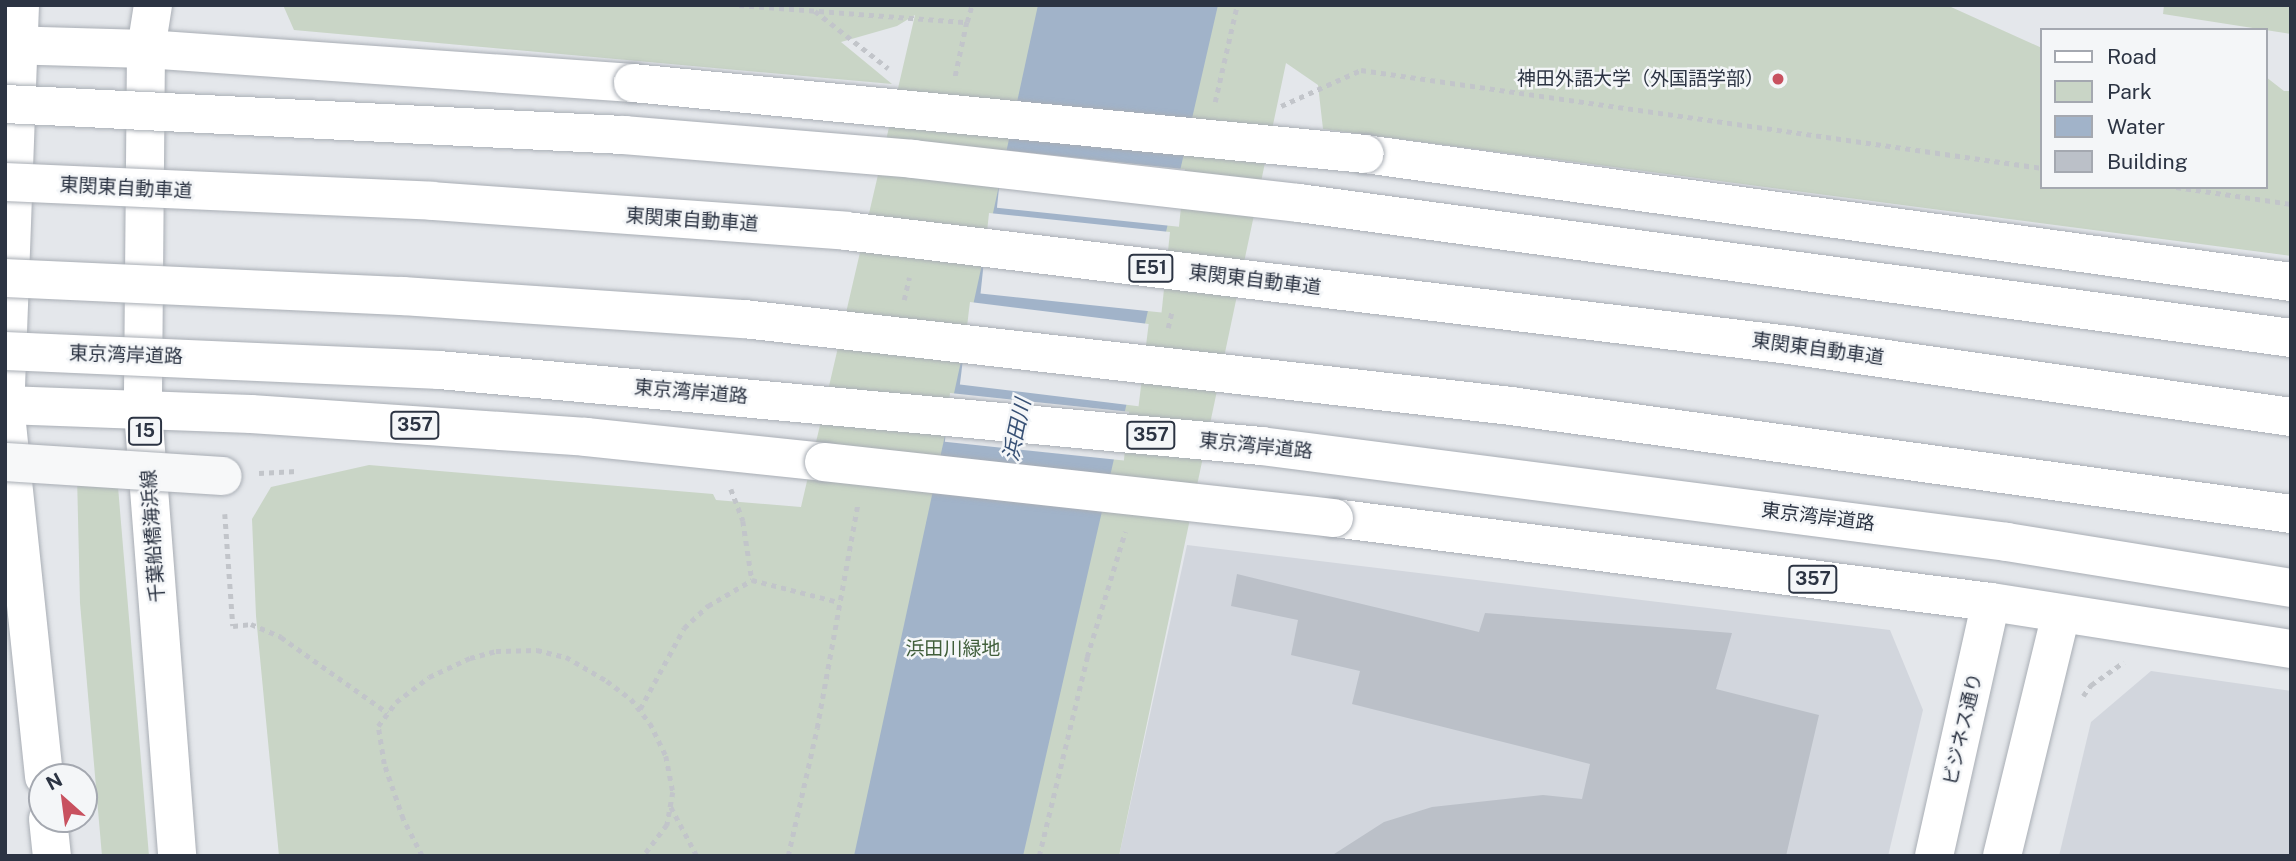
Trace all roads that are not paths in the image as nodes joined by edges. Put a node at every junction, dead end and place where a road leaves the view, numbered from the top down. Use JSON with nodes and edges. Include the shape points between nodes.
{"nodes":[{"id":1,"x":20,"y":5,"type":"edge"},
{"id":2,"x":153,"y":5,"type":"edge"},
{"id":3,"x":10,"y":45,"type":"edge"},
{"id":4,"x":146,"y":49,"type":"junction"},
{"id":5,"x":5,"y":104,"type":"edge"},
{"id":6,"x":5,"y":182,"type":"edge"},
{"id":7,"x":5,"y":278,"type":"edge"},
{"id":8,"x":2291,"y":282,"type":"edge"},
{"id":9,"x":2291,"y":338,"type":"edge"},
{"id":10,"x":5,"y":351,"type":"edge"},
{"id":11,"x":5,"y":405,"type":"edge"},
{"id":12,"x":143,"y":411,"type":"junction"},
{"id":13,"x":2291,"y":417,"type":"edge"},
{"id":14,"x":5,"y":462,"type":"edge"},
{"id":15,"x":223,"y":475,"type":"road end"},
{"id":16,"x":2291,"y":514,"type":"edge"},
{"id":17,"x":2291,"y":588,"type":"edge"},
{"id":18,"x":1991,"y":602,"type":"junction"},
{"id":19,"x":2061,"y":614,"type":"junction"},
{"id":20,"x":2291,"y":649,"type":"edge"},
{"id":21,"x":43,"y":763,"type":"edge"},
{"id":22,"x":50,"y":833,"type":"edge"},
{"id":23,"x":52,"y":856,"type":"edge"},
{"id":24,"x":177,"y":856,"type":"edge"},
{"id":25,"x":1934,"y":856,"type":"edge"},
{"id":26,"x":2002,"y":856,"type":"edge"}],
"edges":[{"from":1,"to":3,"type":"main road"},
{"from":2,"to":4,"type":"main road","name":"千葉船橋海浜線","number":"15"},
{"from":3,"to":4,"type":"main road"},
{"from":3,"to":11,"type":"main road"},
{"from":4,"to":8,"type":"main road","bridge":true,"via":[[633,83],[1365,154]]},
{"from":4,"to":12,"type":"main road","name":"千葉船橋海浜線","number":"15"},
{"from":5,"to":9,"type":"main road","bridge":true,"via":[[610,134],[913,159],[1313,205]]},
{"from":6,"to":13,"type":"main road","name":"東関東自動車道","number":"E51","bridge":true,"via":[[432,201],[846,231],[1789,345]]},
{"from":7,"to":16,"type":"main road","bridge":true,"via":[[403,296],[744,319],[1511,406]]},
{"from":10,"to":17,"type":"main road","name":"東京湾岸道路","number":"357","bridge":true,"via":[[439,370],[1261,446],[2007,542]]},
{"from":11,"to":12,"type":"main road","number":"357"},
{"from":11,"to":21,"type":"main road"},
{"from":12,"to":18,"type":"main road","number":"357","bridge":true,"via":[[558,435],[824,462],[1334,518]]},
{"from":12,"to":24,"type":"main road","name":"千葉船橋海浜線","number":"15"},
{"from":14,"to":15,"type":"street","bridge":true},
{"from":18,"to":19,"type":"main road","number":"357"},
{"from":18,"to":25,"type":"main road","name":"ビジネス通り"},
{"from":19,"to":20,"type":"main road","number":"357"},
{"from":19,"to":26,"type":"main road"},
{"from":22,"to":23,"type":"main road"}]}
